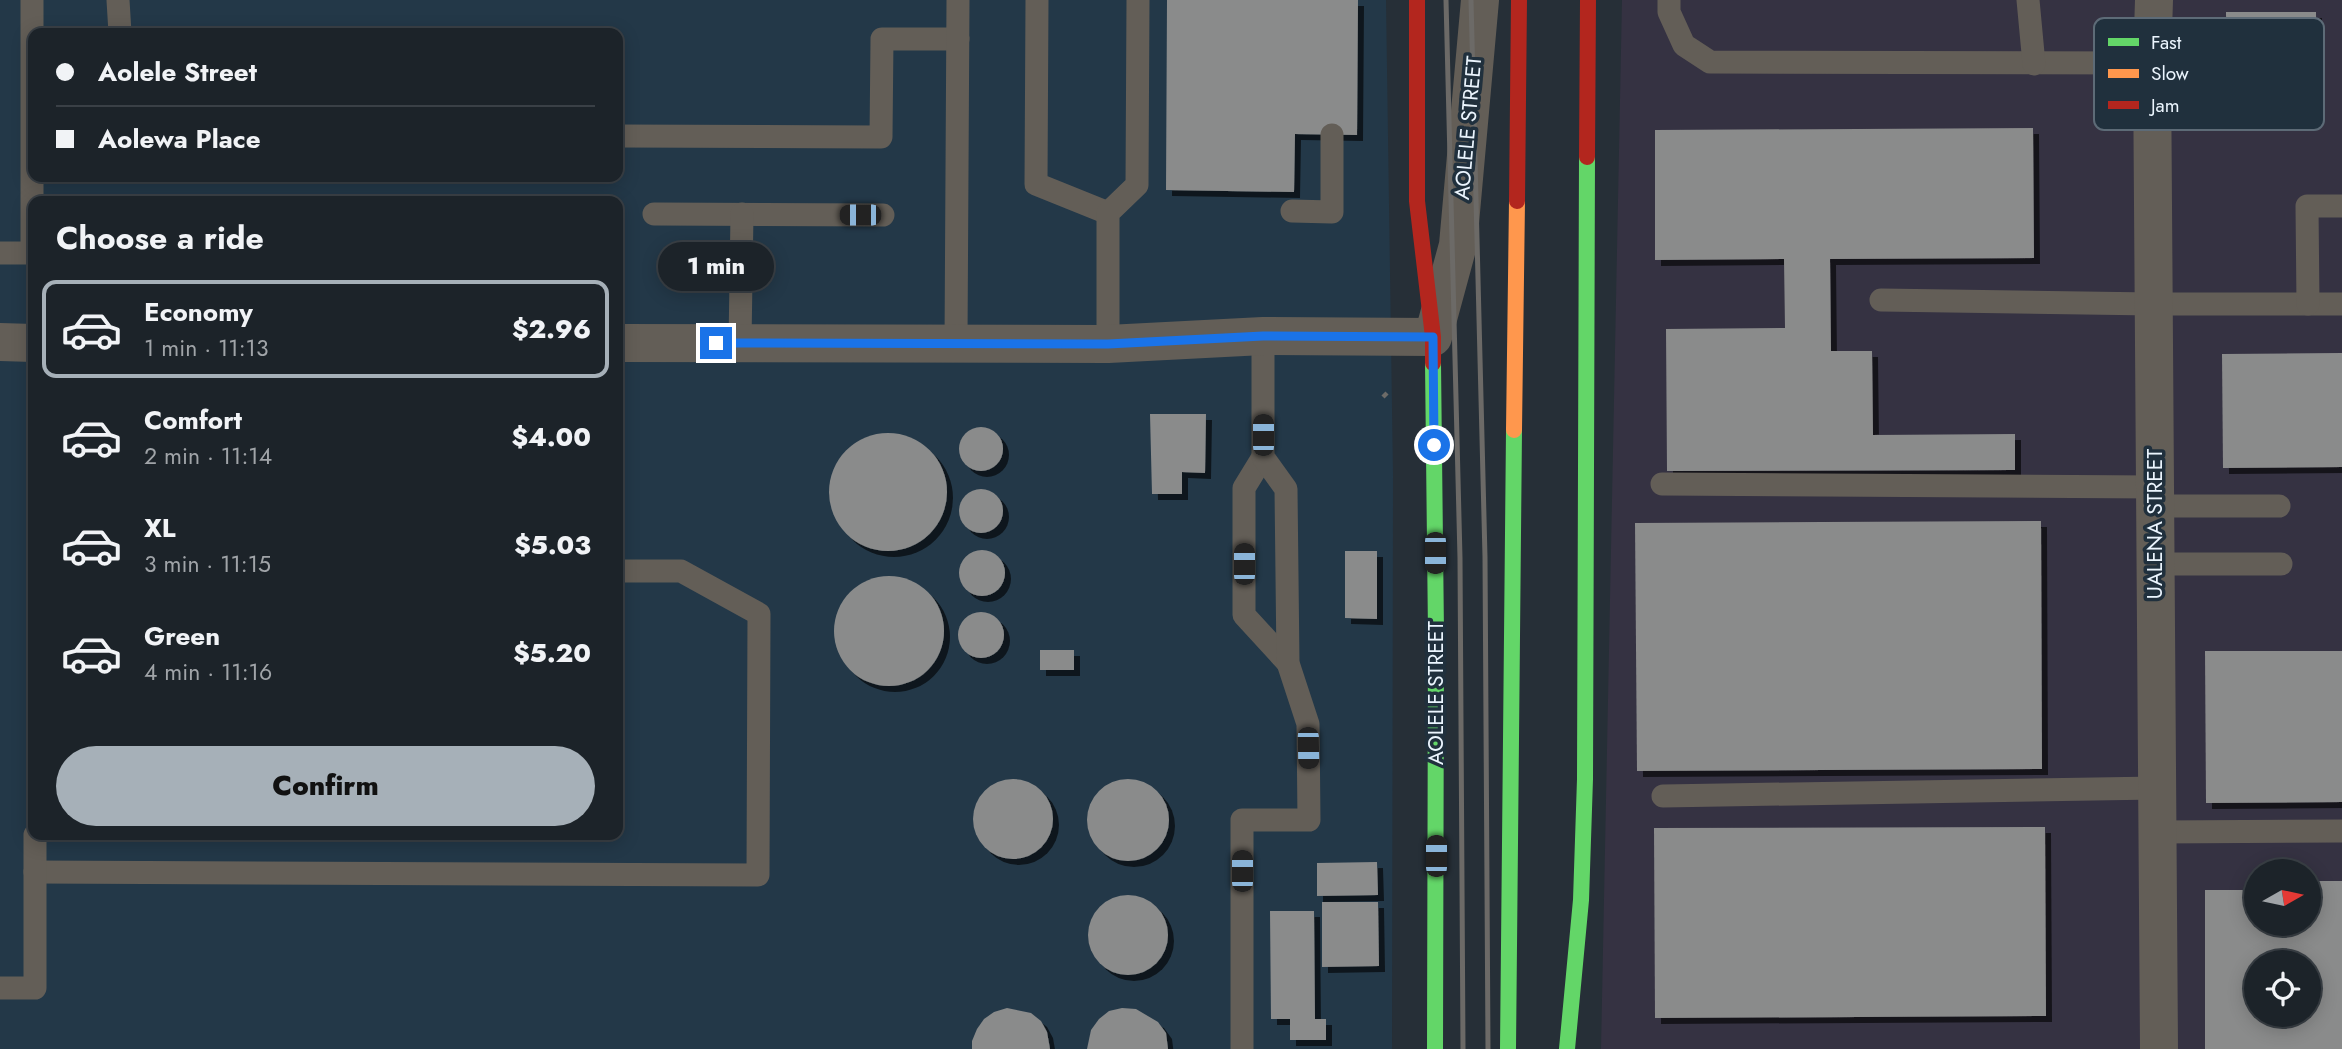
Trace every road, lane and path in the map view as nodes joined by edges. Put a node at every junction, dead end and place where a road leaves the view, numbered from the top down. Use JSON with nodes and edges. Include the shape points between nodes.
{"nodes":[{"id":1,"x":32,"y":0,"type":"edge"},
{"id":2,"x":118,"y":0,"type":"edge"},
{"id":3,"x":958,"y":0,"type":"edge"},
{"id":4,"x":1037,"y":0,"type":"edge"},
{"id":5,"x":1138,"y":0,"type":"edge"},
{"id":6,"x":1417,"y":0,"type":"edge"},
{"id":7,"x":1480,"y":0,"type":"edge"},
{"id":8,"x":1518,"y":0,"type":"edge"},
{"id":9,"x":1588,"y":0,"type":"edge"},
{"id":10,"x":1669,"y":0,"type":"edge"},
{"id":11,"x":2028,"y":0,"type":"edge"},
{"id":12,"x":2154,"y":0,"type":"edge"},
{"id":13,"x":2153,"y":18,"type":"edge"},
{"id":14,"x":32,"y":28,"type":"edge"},
{"id":15,"x":120,"y":28,"type":"edge"},
{"id":16,"x":958,"y":39,"type":"junction"},
{"id":17,"x":2034,"y":64,"type":"junction"},
{"id":18,"x":2094,"y":64,"type":"edge"},
{"id":19,"x":2152,"y":130,"type":"edge"},
{"id":20,"x":1332,"y":135,"type":"dead end"},
{"id":21,"x":623,"y":136,"type":"edge"},
{"id":22,"x":2342,"y":206,"type":"edge"},
{"id":23,"x":1292,"y":211,"type":"dead end"},
{"id":24,"x":1108,"y":213,"type":"junction"},
{"id":25,"x":654,"y":214,"type":"dead end"},
{"id":26,"x":742,"y":214,"type":"junction"},
{"id":27,"x":884,"y":215,"type":"dead end"},
{"id":28,"x":0,"y":253,"type":"edge"},
{"id":29,"x":28,"y":253,"type":"edge"},
{"id":30,"x":1881,"y":300,"type":"dead end"},
{"id":31,"x":2153,"y":304,"type":"junction"},
{"id":32,"x":2308,"y":304,"type":"junction"},
{"id":33,"x":2342,"y":304,"type":"edge"},
{"id":34,"x":1263,"y":336,"type":"junction"},
{"id":35,"x":1433,"y":337,"type":"junction"},
{"id":36,"x":0,"y":342,"type":"edge"},
{"id":37,"x":28,"y":343,"type":"edge"},
{"id":38,"x":623,"y":343,"type":"edge"},
{"id":39,"x":740,"y":343,"type":"junction"},
{"id":40,"x":956,"y":343,"type":"junction"},
{"id":41,"x":1108,"y":344,"type":"junction"},
{"id":42,"x":1263,"y":457,"type":"junction"},
{"id":43,"x":1662,"y":484,"type":"dead end"},
{"id":44,"x":2155,"y":497,"type":"junction"},
{"id":45,"x":2279,"y":506,"type":"dead end"},
{"id":46,"x":2155,"y":564,"type":"junction"},
{"id":47,"x":2281,"y":564,"type":"dead end"},
{"id":48,"x":623,"y":570,"type":"edge"},
{"id":49,"x":1288,"y":663,"type":"junction"},
{"id":50,"x":2157,"y":788,"type":"junction"},
{"id":51,"x":1663,"y":796,"type":"dead end"},
{"id":52,"x":2342,"y":831,"type":"edge"},
{"id":53,"x":2157,"y":832,"type":"junction"},
{"id":54,"x":35,"y":840,"type":"edge"},
{"id":55,"x":35,"y":873,"type":"junction"},
{"id":56,"x":0,"y":988,"type":"edge"},
{"id":57,"x":1242,"y":1049,"type":"edge"},
{"id":58,"x":1435,"y":1049,"type":"edge"},
{"id":59,"x":1508,"y":1049,"type":"edge"},
{"id":60,"x":1567,"y":1049,"type":"edge"},
{"id":61,"x":2159,"y":1049,"type":"edge"}],
"edges":[{"from":1,"to":14,"type":"lane"},
{"from":2,"to":15,"type":"lane"},
{"from":3,"to":16,"type":"lane"},
{"from":4,"to":24,"type":"lane","via":[[1036,184]]},
{"from":5,"to":24,"type":"lane","via":[[1137,185]]},
{"from":6,"to":35,"type":"main road","name":"AOLELE STREET","via":[[1417,201]]},
{"from":7,"to":35,"type":"street","name":"AOLELE STREET","via":[[1458,245]]},
{"from":8,"to":59,"type":"main road"},
{"from":9,"to":60,"type":"main road","via":[[1586,668],[1581,900]]},
{"from":10,"to":17,"type":"lane","via":[[1669,12],[1684,45],[1710,62]]},
{"from":11,"to":17,"type":"lane"},
{"from":12,"to":13,"type":"street","name":"UALENA STREET"},
{"from":16,"to":21,"type":"lane","via":[[882,38],[881,137]]},
{"from":16,"to":40,"type":"lane"},
{"from":17,"to":18,"type":"lane"},
{"from":19,"to":31,"type":"street","name":"UALENA STREET"},
{"from":20,"to":23,"type":"lane","via":[[1332,212]]},
{"from":22,"to":32,"type":"lane","via":[[2307,206]]},
{"from":24,"to":41,"type":"lane"},
{"from":25,"to":26,"type":"lane"},
{"from":26,"to":27,"type":"lane"},
{"from":26,"to":39,"type":"lane"},
{"from":28,"to":29,"type":"lane"},
{"from":30,"to":31,"type":"lane"},
{"from":31,"to":32,"type":"lane"},
{"from":31,"to":44,"type":"street","name":"UALENA STREET"},
{"from":32,"to":33,"type":"lane"},
{"from":34,"to":35,"type":"street"},
{"from":34,"to":41,"type":"street"},
{"from":34,"to":42,"type":"lane"},
{"from":35,"to":58,"type":"main road","name":"AOLELE STREET"},
{"from":36,"to":37,"type":"street"},
{"from":38,"to":39,"type":"street"},
{"from":39,"to":40,"type":"street"},
{"from":40,"to":41,"type":"street"},
{"from":42,"to":49,"type":"lane","via":[[1286,489]]},
{"from":42,"to":49,"type":"lane","via":[[1244,488],[1244,615]]},
{"from":43,"to":44,"type":"lane"},
{"from":44,"to":45,"type":"lane"},
{"from":44,"to":46,"type":"street","name":"UALENA STREET"},
{"from":46,"to":47,"type":"lane"},
{"from":46,"to":50,"type":"street","name":"UALENA STREET"},
{"from":48,"to":55,"type":"lane","via":[[681,571],[759,614],[758,875]]},
{"from":49,"to":57,"type":"lane","via":[[1308,724],[1309,820],[1242,820]]},
{"from":50,"to":51,"type":"lane"},
{"from":50,"to":53,"type":"street","name":"UALENA STREET"},
{"from":52,"to":53,"type":"lane"},
{"from":53,"to":61,"type":"street","name":"UALENA STREET"},
{"from":54,"to":55,"type":"lane"},
{"from":55,"to":56,"type":"lane","via":[[35,988]]}]}
